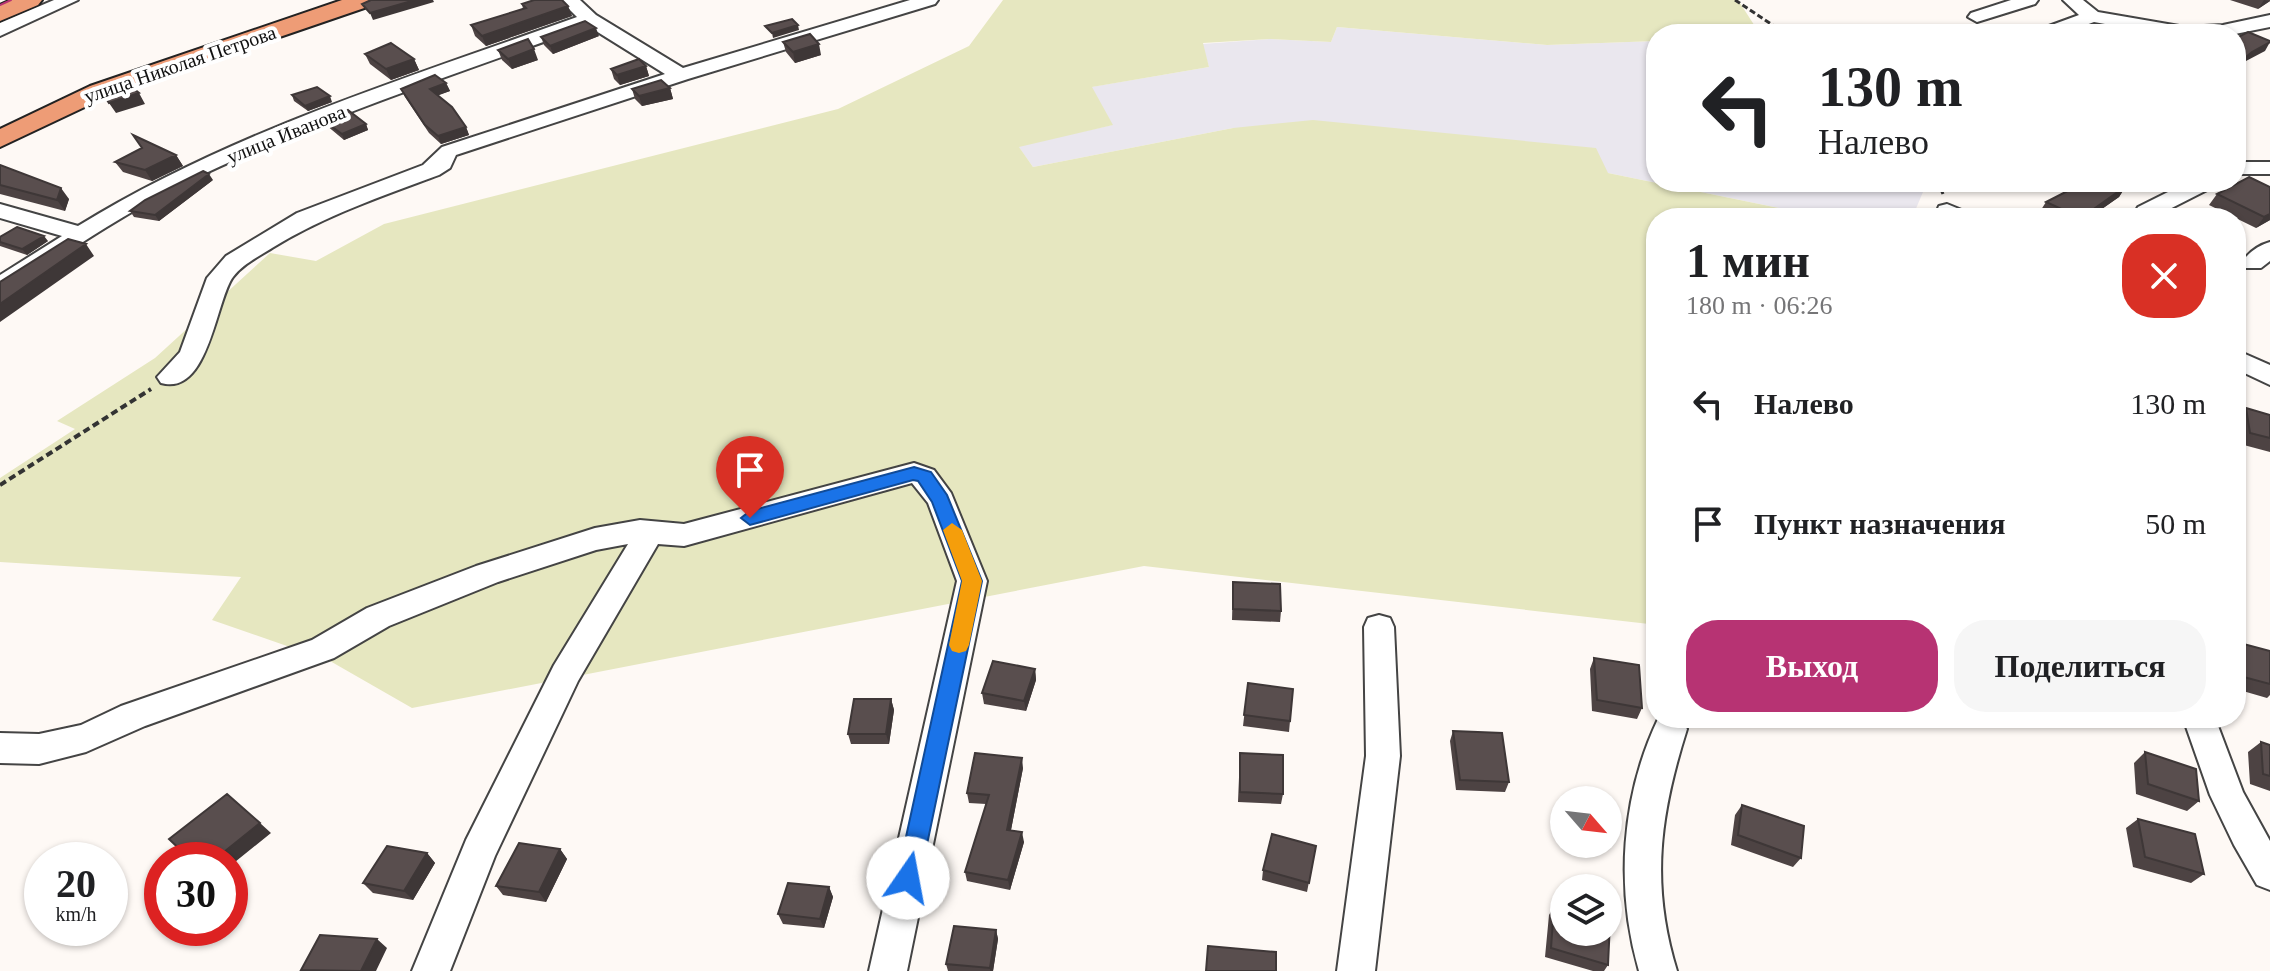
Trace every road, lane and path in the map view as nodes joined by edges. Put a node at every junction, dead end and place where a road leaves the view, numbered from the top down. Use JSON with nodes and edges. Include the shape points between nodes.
{"nodes":[{"id":1,"x":30,"y":0,"type":"edge"},
{"id":2,"x":69,"y":0,"type":"edge"},
{"id":3,"x":365,"y":0,"type":"edge"},
{"id":4,"x":569,"y":0,"type":"edge"},
{"id":5,"x":855,"y":0,"type":"edge"},
{"id":6,"x":929,"y":0,"type":"edge"},
{"id":7,"x":1735,"y":0,"type":"edge"},
{"id":8,"x":2029,"y":0,"type":"edge"},
{"id":9,"x":2072,"y":0,"type":"edge"},
{"id":10,"x":0,"y":14,"type":"edge"},
{"id":11,"x":881,"y":14,"type":"junction"},
{"id":12,"x":2092,"y":16,"type":"junction"},
{"id":13,"x":1977,"y":17,"type":"dead end"},
{"id":14,"x":590,"y":19,"type":"junction"},
{"id":15,"x":2270,"y":21,"type":"edge"},
{"id":16,"x":1771,"y":24,"type":"edge"},
{"id":17,"x":2071,"y":24,"type":"edge"},
{"id":18,"x":2136,"y":24,"type":"edge"},
{"id":19,"x":2246,"y":26,"type":"edge"},
{"id":20,"x":0,"y":30,"type":"edge"},
{"id":21,"x":681,"y":75,"type":"junction"},
{"id":22,"x":0,"y":139,"type":"edge"},
{"id":23,"x":2246,"y":168,"type":"edge"},
{"id":24,"x":2270,"y":168,"type":"edge"},
{"id":25,"x":2185,"y":192,"type":"edge"},
{"id":26,"x":2154,"y":208,"type":"edge"},
{"id":27,"x":0,"y":211,"type":"edge"},
{"id":28,"x":82,"y":234,"type":"junction"},
{"id":29,"x":0,"y":286,"type":"edge"},
{"id":30,"x":2246,"y":363,"type":"edge"},
{"id":31,"x":2270,"y":376,"type":"edge"},
{"id":32,"x":170,"y":377,"type":"joint"},
{"id":33,"x":0,"y":485,"type":"edge"},
{"id":34,"x":650,"y":532,"type":"junction"},
{"id":35,"x":1379,"y":627,"type":"dead end"},
{"id":36,"x":2203,"y":728,"type":"edge"},
{"id":37,"x":1670,"y":729,"type":"dead end"},
{"id":38,"x":0,"y":748,"type":"edge"},
{"id":39,"x":2270,"y":873,"type":"edge"},
{"id":40,"x":431,"y":971,"type":"edge"},
{"id":41,"x":888,"y":971,"type":"edge"},
{"id":42,"x":1356,"y":971,"type":"edge"},
{"id":43,"x":1658,"y":971,"type":"edge"}],
"edges":[{"from":1,"to":10,"type":"main road"},
{"from":2,"to":20,"type":"street"},
{"from":3,"to":22,"type":"main road","name":"улица Николая Петрова","via":[[99,91]]},
{"from":4,"to":14,"type":"street"},
{"from":5,"to":11,"type":"street"},
{"from":6,"to":11,"type":"street"},
{"from":7,"to":16,"type":"path"},
{"from":8,"to":13,"type":"street"},
{"from":9,"to":12,"type":"street"},
{"from":11,"to":21,"type":"street"},
{"from":12,"to":17,"type":"street"},
{"from":12,"to":18,"type":"street"},
{"from":14,"to":21,"type":"street"},
{"from":14,"to":28,"type":"street","name":"улица Иванова","via":[[296,128],[178,179]]},
{"from":15,"to":19,"type":"street"},
{"from":21,"to":32,"type":"street","via":[[449,151],[431,170],[278,232],[224,270],[191,356]]},
{"from":23,"to":24,"type":"street"},
{"from":25,"to":26,"type":"street"},
{"from":27,"to":28,"type":"street"},
{"from":28,"to":29,"type":"street","name":"улица Иванова"},
{"from":30,"to":31,"type":"street"},
{"from":32,"to":33,"type":"path"},
{"from":34,"to":38,"type":"street","via":[[595,539],[487,574],[378,617],[323,649],[74,742],[39,749]]},
{"from":34,"to":40,"type":"street","via":[[565,674],[479,852]]},
{"from":34,"to":41,"type":"street","via":[[684,535],[720,527],[914,473],[924,477],[941,500],[972,581]]},
{"from":35,"to":42,"type":"street","via":[[1383,756]]},
{"from":36,"to":39,"type":"street","via":[[2227,795]]},
{"from":37,"to":43,"type":"street","via":[[1655,770],[1640,858],[1644,920]]}]}
